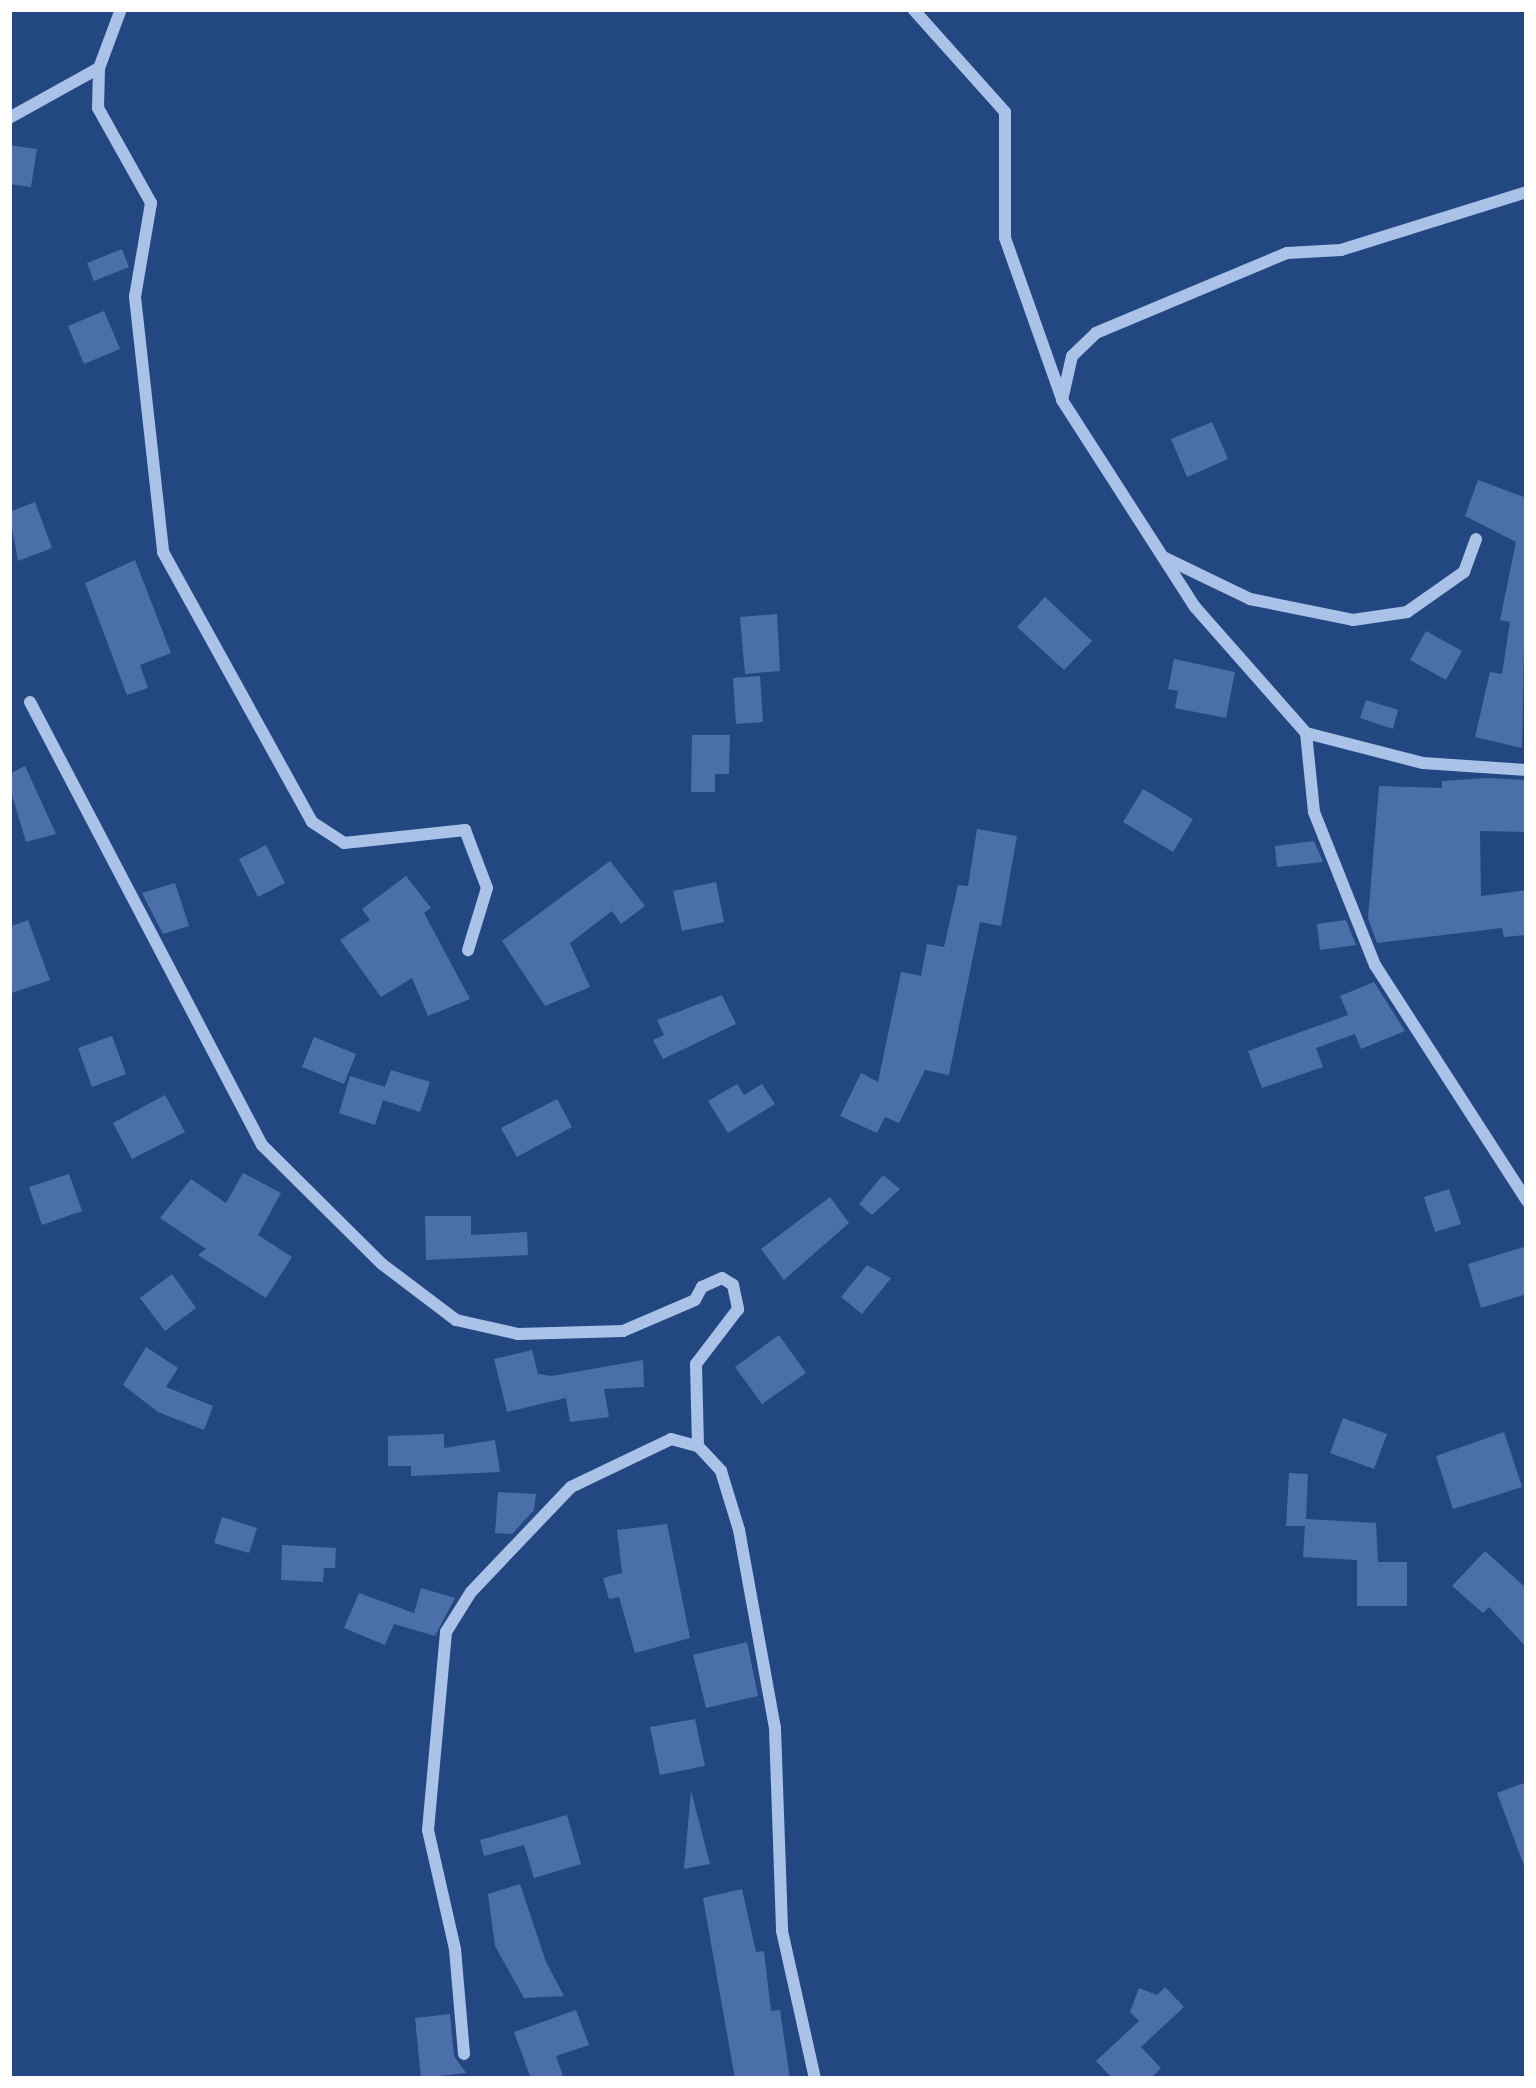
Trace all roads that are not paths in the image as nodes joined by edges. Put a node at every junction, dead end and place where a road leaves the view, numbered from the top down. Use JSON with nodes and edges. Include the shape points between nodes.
{"nodes":[{"id":1,"x":121,"y":9,"type":"edge"},
{"id":2,"x":913,"y":9,"type":"edge"},
{"id":3,"x":99,"y":68,"type":"junction"},
{"id":4,"x":9,"y":118,"type":"edge"},
{"id":5,"x":1527,"y":192,"type":"edge"},
{"id":6,"x":1062,"y":400,"type":"junction"},
{"id":7,"x":1476,"y":539,"type":"dead end"},
{"id":8,"x":1162,"y":556,"type":"junction"},
{"id":9,"x":31,"y":702,"type":"dead end"},
{"id":10,"x":1306,"y":734,"type":"junction"},
{"id":11,"x":1527,"y":770,"type":"edge"},
{"id":12,"x":468,"y":950,"type":"dead end"},
{"id":13,"x":1527,"y":1201,"type":"edge"},
{"id":14,"x":698,"y":1446,"type":"junction"},
{"id":15,"x":464,"y":2054,"type":"dead end"},
{"id":16,"x":815,"y":2079,"type":"edge"}],
"edges":[{"from":1,"to":3,"type":"street"},
{"from":2,"to":6,"type":"street","via":[[1005,112],[1005,238]]},
{"from":3,"to":4,"type":"street"},
{"from":3,"to":12,"type":"street","via":[[98,108],[151,203],[135,297],[163,552],[312,822],[344,843],[465,830],[487,888]]},
{"from":5,"to":6,"type":"street","via":[[1341,250],[1287,253],[1096,334],[1072,356]]},
{"from":6,"to":8,"type":"street"},
{"from":7,"to":8,"type":"street","via":[[1464,572],[1407,613],[1353,620],[1250,598]]},
{"from":8,"to":10,"type":"street","via":[[1195,607]]},
{"from":9,"to":14,"type":"street","via":[[262,1145],[382,1264],[456,1320],[518,1334],[623,1331],[695,1300],[722,1278],[734,1285],[738,1309],[696,1364]]},
{"from":10,"to":11,"type":"street","via":[[1423,764]]},
{"from":10,"to":13,"type":"street","via":[[1314,812],[1375,965]]},
{"from":14,"to":15,"type":"street","via":[[671,1439],[571,1487],[471,1592],[446,1632],[428,1830],[455,1949]]},
{"from":14,"to":16,"type":"street","via":[[721,1471],[759,1633],[775,1728],[779,1910]]}]}
